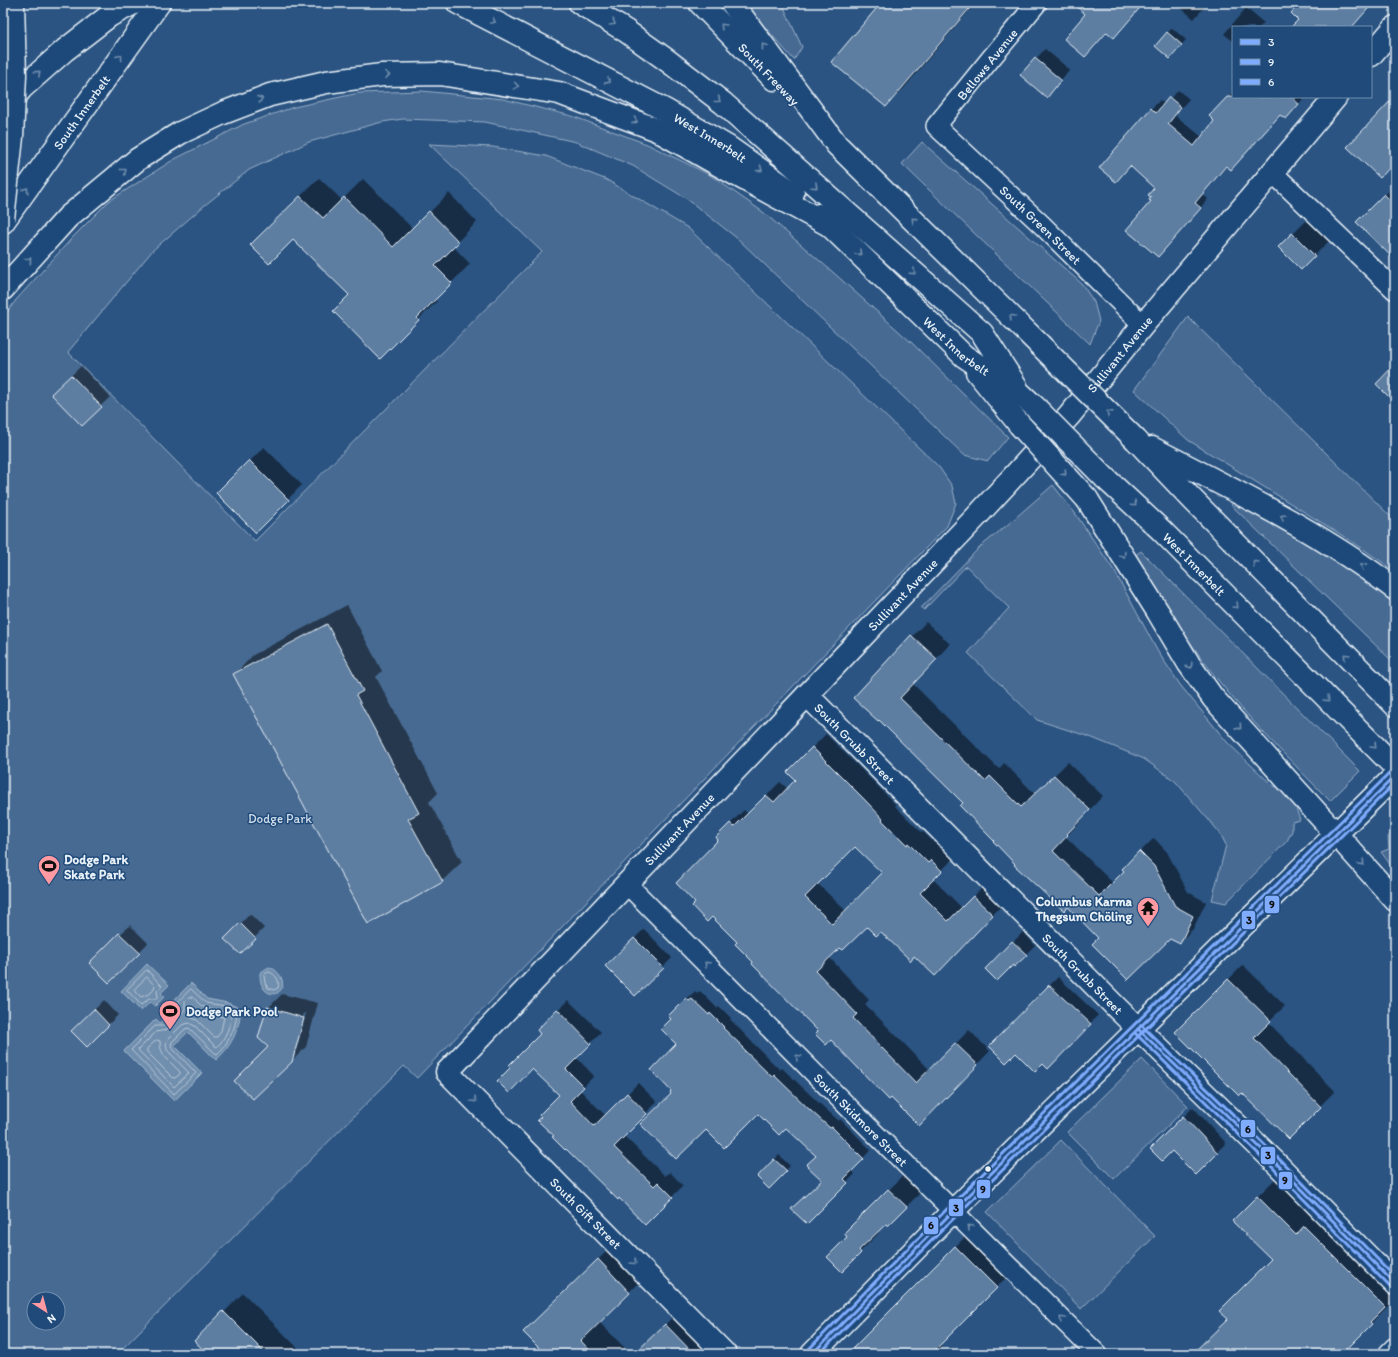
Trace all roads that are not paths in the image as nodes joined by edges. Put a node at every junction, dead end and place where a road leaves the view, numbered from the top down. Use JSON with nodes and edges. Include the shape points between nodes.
{"nodes":[{"id":1,"x":13,"y":3,"type":"edge"},
{"id":2,"x":134,"y":3,"type":"edge"},
{"id":3,"x":159,"y":3,"type":"edge"},
{"id":4,"x":458,"y":3,"type":"edge"},
{"id":5,"x":580,"y":3,"type":"edge"},
{"id":6,"x":700,"y":3,"type":"edge"},
{"id":7,"x":732,"y":3,"type":"edge"},
{"id":8,"x":1037,"y":3,"type":"edge"},
{"id":9,"x":1395,"y":27,"type":"edge"},
{"id":10,"x":1372,"y":54,"type":"edge"},
{"id":11,"x":1335,"y":98,"type":"edge"},
{"id":12,"x":3,"y":112,"type":"edge"},
{"id":13,"x":936,"y":126,"type":"joint"},
{"id":14,"x":837,"y":145,"type":"junction"},
{"id":15,"x":1272,"y":172,"type":"junction"},
{"id":16,"x":3,"y":219,"type":"edge"},
{"id":17,"x":3,"y":222,"type":"edge"},
{"id":18,"x":829,"y":225,"type":"junction"},
{"id":19,"x":3,"y":289,"type":"edge"},
{"id":20,"x":1395,"y":290,"type":"edge"},
{"id":21,"x":1142,"y":325,"type":"junction"},
{"id":22,"x":964,"y":356,"type":"junction"},
{"id":23,"x":1028,"y":401,"type":"junction"},
{"id":24,"x":1136,"y":440,"type":"junction"},
{"id":25,"x":1395,"y":589,"type":"edge"},
{"id":26,"x":807,"y":695,"type":"junction"},
{"id":27,"x":1389,"y":700,"type":"edge"},
{"id":28,"x":1395,"y":767,"type":"edge"},
{"id":29,"x":1395,"y":776,"type":"edge"},
{"id":30,"x":1336,"y":834,"type":"junction"},
{"id":31,"x":627,"y":884,"type":"junction"},
{"id":32,"x":1395,"y":900,"type":"edge"},
{"id":33,"x":1138,"y":1029,"type":"junction"},
{"id":34,"x":447,"y":1072,"type":"joint"},
{"id":35,"x":953,"y":1211,"type":"junction"},
{"id":36,"x":1395,"y":1284,"type":"edge"},
{"id":37,"x":1395,"y":1349,"type":"edge"},
{"id":38,"x":725,"y":1354,"type":"edge"},
{"id":39,"x":812,"y":1354,"type":"edge"},
{"id":40,"x":1097,"y":1354,"type":"edge"},
{"id":41,"x":1390,"y":1354,"type":"edge"}],
"edges":[{"from":1,"to":16,"type":"main road","bridge":true,"via":[[14,106]]},
{"from":12,"to":2,"type":"main road","one_way":true,"via":[[22,88],[64,50],[110,16]]},
{"from":17,"to":3,"type":"main road","name":"South Innerbelt","one_way":true},
{"from":4,"to":18,"type":"main road","name":"West Innerbelt","one_way":true,"via":[[665,110],[728,147],[780,183]]},
{"from":5,"to":23,"type":"main road","one_way":true,"via":[[626,31],[723,103],[982,333]]},
{"from":14,"to":6,"type":"main road","name":"South Freeway","one_way":true},
{"from":14,"to":7,"type":"main road","one_way":true},
{"from":8,"to":13,"type":"street","name":"Bellows Avenue"},
{"from":9,"to":10,"type":"main road"},
{"from":11,"to":15,"type":"main road","name":"Sullivant Avenue"},
{"from":13,"to":21,"type":"street","name":"South Green Street","via":[[1042,225]]},
{"from":24,"to":14,"type":"main road","one_way":true,"bridge":true},
{"from":15,"to":20,"type":"street"},
{"from":15,"to":21,"type":"main road","name":"Sullivant Avenue"},
{"from":19,"to":18,"type":"main road","one_way":true,"via":[[68,217],[138,159],[180,133],[223,113],[270,96],[326,82],[382,75],[440,74],[559,93],[655,129]]},
{"from":18,"to":22,"type":"main road","name":"West Innerbelt","one_way":true},
{"from":21,"to":26,"type":"main road","name":"Sullivant Avenue","via":[[1069,416]]},
{"from":22,"to":23,"type":"main road","name":"West Innerbelt"},
{"from":22,"to":30,"type":"main road","one_way":true,"bridge":true,"via":[[1018,424],[1087,499],[1189,664],[1213,698]]},
{"from":23,"to":28,"type":"main road","name":"West Innerbelt","one_way":true,"bridge":true,"via":[[1161,530]]},
{"from":25,"to":24,"type":"main road","one_way":true,"via":[[1318,536]]},
{"from":27,"to":24,"type":"main road","one_way":true},
{"from":26,"to":31,"type":"main road","name":"Sullivant Avenue"},
{"from":26,"to":33,"type":"main road","name":"South Grubb Street"},
{"from":29,"to":30,"type":"main road"},
{"from":30,"to":32,"type":"main road","one_way":true},
{"from":30,"to":33,"type":"main road"},
{"from":31,"to":34,"type":"main road","name":"Sullivant Avenue"},
{"from":35,"to":31,"type":"street","name":"South Skidmore Street","one_way":true},
{"from":33,"to":35,"type":"main road"},
{"from":33,"to":36,"type":"main road","name":"South Grubb Street","via":[[1276,1163]]},
{"from":34,"to":38,"type":"main road","name":"South Gift Street","one_way":true},
{"from":35,"to":39,"type":"main road"},
{"from":40,"to":35,"type":"street","name":"South Skidmore Street","one_way":true},
{"from":37,"to":41,"type":"main road"}]}
